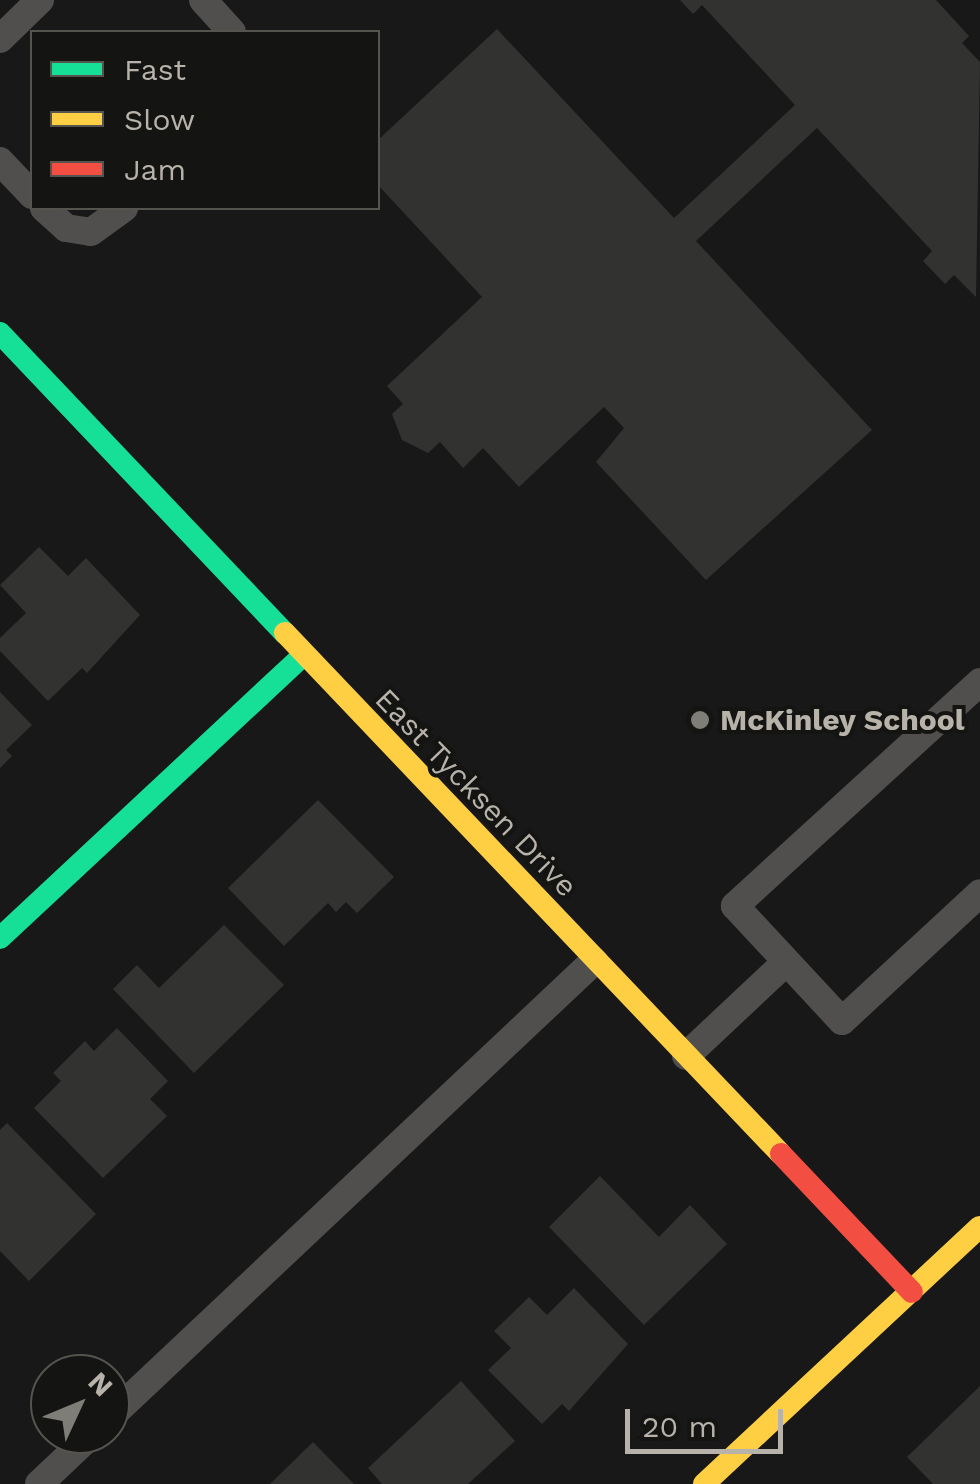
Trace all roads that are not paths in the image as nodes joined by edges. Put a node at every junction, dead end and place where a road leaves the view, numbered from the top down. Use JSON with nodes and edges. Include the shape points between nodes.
{"nodes":[{"id":1,"x":40,"y":0,"type":"edge"},
{"id":2,"x":202,"y":0,"type":"edge"},
{"id":3,"x":230,"y":30,"type":"edge"},
{"id":4,"x":0,"y":39,"type":"edge"},
{"id":5,"x":46,"y":210,"type":"edge"},
{"id":6,"x":121,"y":210,"type":"edge"},
{"id":7,"x":0,"y":333,"type":"edge"},
{"id":8,"x":303,"y":655,"type":"junction"},
{"id":9,"x":980,"y":682,"type":"edge"},
{"id":10,"x":980,"y":894,"type":"edge"},
{"id":11,"x":0,"y":938,"type":"edge"},
{"id":12,"x":594,"y":961,"type":"junction"},
{"id":13,"x":786,"y":962,"type":"junction"},
{"id":14,"x":686,"y":1056,"type":"junction"},
{"id":15,"x":980,"y":1227,"type":"edge"},
{"id":16,"x":912,"y":1292,"type":"junction"},
{"id":17,"x":130,"y":1399,"type":"edge"},
{"id":18,"x":71,"y":1454,"type":"edge"},
{"id":19,"x":40,"y":1484,"type":"edge"},
{"id":20,"x":704,"y":1484,"type":"edge"}],
"edges":[{"from":1,"to":4,"type":"lane"},
{"from":2,"to":3,"type":"lane"},
{"from":5,"to":6,"type":"lane","via":[[66,228],[91,232]]},
{"from":7,"to":8,"type":"street","name":"East Tycksen Drive"},
{"from":8,"to":11,"type":"street"},
{"from":8,"to":12,"type":"street","name":"East Tycksen Drive"},
{"from":9,"to":13,"type":"lane","via":[[735,906]]},
{"from":10,"to":13,"type":"lane","via":[[842,1020]]},
{"from":12,"to":14,"type":"street","name":"East Tycksen Drive"},
{"from":12,"to":17,"type":"lane"},
{"from":13,"to":14,"type":"lane"},
{"from":14,"to":16,"type":"street","name":"East Tycksen Drive"},
{"from":15,"to":16,"type":"street"},
{"from":16,"to":20,"type":"street"},
{"from":18,"to":19,"type":"lane"}]}
